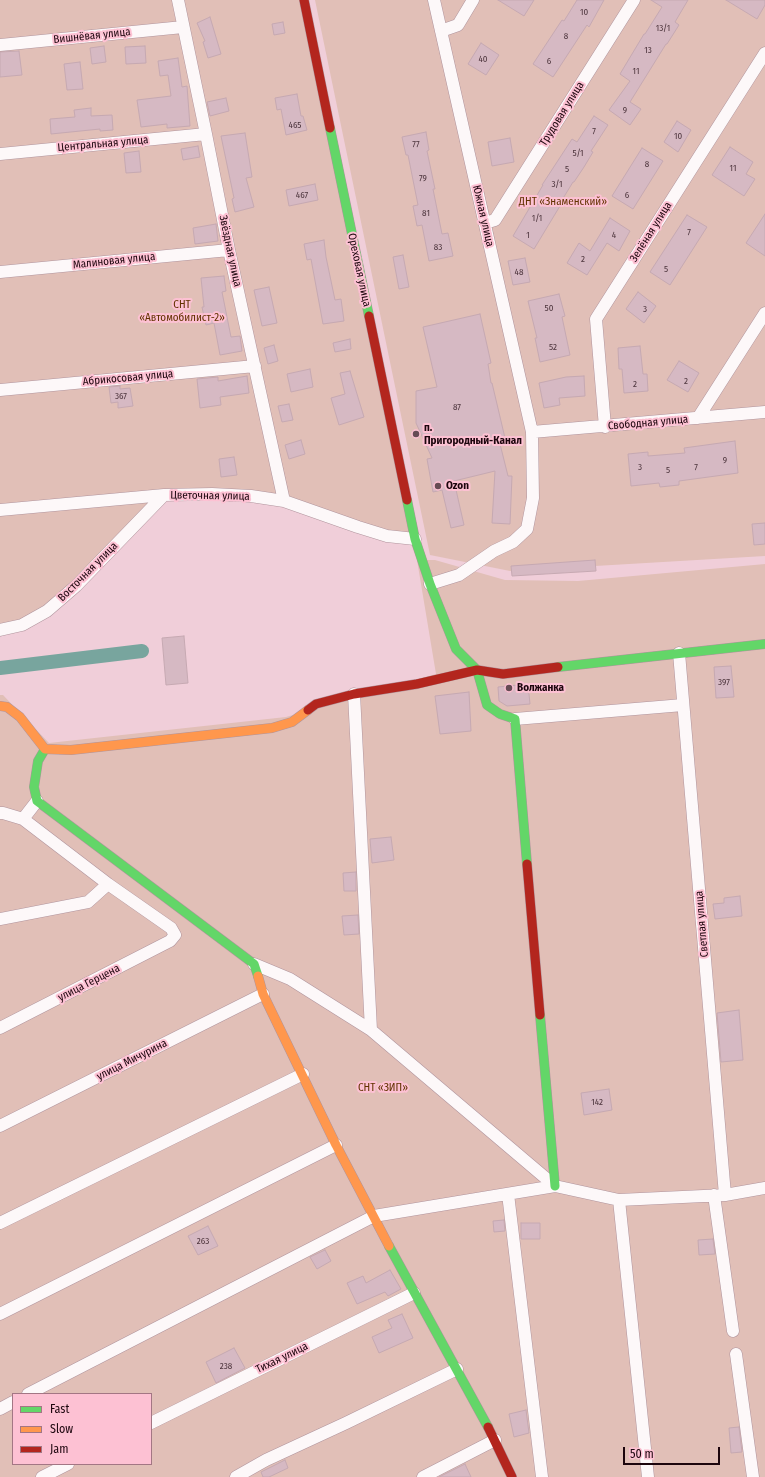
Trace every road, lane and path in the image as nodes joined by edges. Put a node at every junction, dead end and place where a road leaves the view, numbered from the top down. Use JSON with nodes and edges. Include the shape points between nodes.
{"nodes":[{"id":1,"x":178,"y":0,"type":"edge"},
{"id":2,"x":304,"y":0,"type":"edge"},
{"id":3,"x":434,"y":0,"type":"edge"},
{"id":4,"x":473,"y":0,"type":"edge"},
{"id":5,"x":634,"y":0,"type":"edge"},
{"id":6,"x":183,"y":27,"type":"junction"},
{"id":7,"x":441,"y":31,"type":"junction"},
{"id":8,"x":0,"y":45,"type":"edge"},
{"id":9,"x":765,"y":53,"type":"edge"},
{"id":10,"x":206,"y":134,"type":"junction"},
{"id":11,"x":0,"y":154,"type":"edge"},
{"id":12,"x":485,"y":223,"type":"junction"},
{"id":13,"x":229,"y":250,"type":"junction"},
{"id":14,"x":0,"y":272,"type":"edge"},
{"id":15,"x":765,"y":313,"type":"edge"},
{"id":16,"x":255,"y":366,"type":"junction"},
{"id":17,"x":0,"y":390,"type":"edge"},
{"id":18,"x":765,"y":412,"type":"edge"},
{"id":19,"x":698,"y":418,"type":"junction"},
{"id":20,"x":604,"y":427,"type":"junction"},
{"id":21,"x":532,"y":432,"type":"junction"},
{"id":22,"x":164,"y":495,"type":"junction"},
{"id":23,"x":284,"y":501,"type":"junction"},
{"id":24,"x":0,"y":510,"type":"edge"},
{"id":25,"x":415,"y":539,"type":"junction"},
{"id":26,"x":430,"y":584,"type":"junction"},
{"id":27,"x":0,"y":630,"type":"edge"},
{"id":28,"x":765,"y":644,"type":"edge"},
{"id":29,"x":679,"y":653,"type":"junction"},
{"id":30,"x":477,"y":670,"type":"junction"},
{"id":31,"x":354,"y":694,"type":"junction"},
{"id":32,"x":683,"y":705,"type":"junction"},
{"id":33,"x":0,"y":706,"type":"edge"},
{"id":34,"x":515,"y":719,"type":"junction"},
{"id":35,"x":45,"y":749,"type":"junction"},
{"id":36,"x":37,"y":801,"type":"junction"},
{"id":37,"x":0,"y":813,"type":"edge"},
{"id":38,"x":23,"y":819,"type":"junction"},
{"id":39,"x":108,"y":884,"type":"junction"},
{"id":40,"x":0,"y":919,"type":"edge"},
{"id":41,"x":254,"y":964,"type":"junction"},
{"id":42,"x":263,"y":994,"type":"junction"},
{"id":43,"x":0,"y":1028,"type":"edge"},
{"id":44,"x":371,"y":1030,"type":"junction"},
{"id":45,"x":303,"y":1074,"type":"junction"},
{"id":46,"x":0,"y":1126,"type":"edge"},
{"id":47,"x":336,"y":1145,"type":"junction"},
{"id":48,"x":555,"y":1186,"type":"junction"},
{"id":49,"x":765,"y":1188,"type":"edge"},
{"id":50,"x":508,"y":1194,"type":"junction"},
{"id":51,"x":720,"y":1195,"type":"junction"},
{"id":52,"x":619,"y":1200,"type":"junction"},
{"id":53,"x":374,"y":1216,"type":"junction"},
{"id":54,"x":0,"y":1223,"type":"edge"},
{"id":55,"x":414,"y":1293,"type":"junction"},
{"id":56,"x":0,"y":1314,"type":"edge"},
{"id":57,"x":732,"y":1331,"type":"dead end"},
{"id":58,"x":736,"y":1354,"type":"dead end"},
{"id":59,"x":457,"y":1369,"type":"junction"},
{"id":60,"x":30,"y":1393,"type":"edge"},
{"id":61,"x":12,"y":1403,"type":"edge"},
{"id":62,"x":0,"y":1409,"type":"edge"},
{"id":63,"x":152,"y":1423,"type":"edge"},
{"id":64,"x":495,"y":1440,"type":"junction"},
{"id":65,"x":66,"y":1465,"type":"edge"},
{"id":66,"x":42,"y":1477,"type":"edge"},
{"id":67,"x":236,"y":1477,"type":"edge"},
{"id":68,"x":423,"y":1477,"type":"edge"},
{"id":69,"x":512,"y":1477,"type":"edge"},
{"id":70,"x":542,"y":1477,"type":"edge"},
{"id":71,"x":648,"y":1477,"type":"edge"},
{"id":72,"x":753,"y":1477,"type":"edge"}],
"edges":[{"from":1,"to":6,"type":"street","name":"Звёздная улица"},
{"from":2,"to":25,"type":"street","name":"Ореховая улица"},
{"from":3,"to":7,"type":"street","name":"Южная улица"},
{"from":4,"to":7,"type":"street","via":[[458,25]]},
{"from":5,"to":12,"type":"street","name":"Трудовая улица","via":[[494,220]]},
{"from":6,"to":8,"type":"street","name":"Вишнёвая улица"},
{"from":6,"to":10,"type":"street","name":"Звёздная улица"},
{"from":7,"to":12,"type":"street","name":"Южная улица"},
{"from":9,"to":20,"type":"street","name":"Зелёная улица","via":[[596,320]]},
{"from":10,"to":11,"type":"street","name":"Центральная улица"},
{"from":10,"to":13,"type":"street","name":"Звёздная улица"},
{"from":12,"to":21,"type":"street","name":"Южная улица"},
{"from":13,"to":14,"type":"street","name":"Малиновая улица"},
{"from":13,"to":16,"type":"street","name":"Звёздная улица"},
{"from":15,"to":19,"type":"street"},
{"from":16,"to":17,"type":"street","name":"Абрикосовая улица"},
{"from":16,"to":23,"type":"street","name":"Звёздная улица"},
{"from":18,"to":19,"type":"street","name":"Свободная улица"},
{"from":19,"to":20,"type":"street","name":"Свободная улица"},
{"from":20,"to":21,"type":"street","name":"Свободная улица"},
{"from":21,"to":26,"type":"street","name":"Южная улица","via":[[533,498],[527,529],[513,542],[494,551],[459,575]]},
{"from":22,"to":23,"type":"street","name":"Цветочная улица","via":[[212,494]]},
{"from":22,"to":24,"type":"street","name":"Цветочная улица"},
{"from":22,"to":27,"type":"street","name":"Восточная улица","via":[[76,586],[47,611],[22,625]]},
{"from":23,"to":25,"type":"street","name":"Цветочная улица","via":[[387,536]]},
{"from":25,"to":26,"type":"street","name":"Ореховая улица"},
{"from":26,"to":30,"type":"street","name":"Ореховая улица","via":[[456,649]]},
{"from":28,"to":29,"type":"street"},
{"from":29,"to":30,"type":"street","via":[[503,674]]},
{"from":29,"to":32,"type":"street","name":"Светлая улица"},
{"from":30,"to":31,"type":"street","via":[[416,684]]},
{"from":30,"to":34,"type":"street","via":[[487,705],[500,714]]},
{"from":31,"to":35,"type":"street","via":[[316,704],[292,722],[272,728],[71,750]]},
{"from":31,"to":44,"type":"street"},
{"from":32,"to":34,"type":"street"},
{"from":32,"to":51,"type":"street","name":"Светлая улица"},
{"from":33,"to":35,"type":"street","via":[[7,707],[20,717]]},
{"from":34,"to":48,"type":"street"},
{"from":35,"to":36,"type":"street","via":[[38,761],[34,787]]},
{"from":36,"to":38,"type":"street"},
{"from":36,"to":41,"type":"street"},
{"from":37,"to":38,"type":"street"},
{"from":38,"to":39,"type":"street"},
{"from":39,"to":40,"type":"street","via":[[88,902]]},
{"from":39,"to":43,"type":"street","name":"улица Герцена","via":[[172,928],[175,935],[170,941]]},
{"from":41,"to":42,"type":"street"},
{"from":41,"to":44,"type":"street","via":[[290,979]]},
{"from":42,"to":45,"type":"street"},
{"from":42,"to":46,"type":"street","name":"улица Мичурина"},
{"from":44,"to":48,"type":"street"},
{"from":45,"to":47,"type":"street"},
{"from":45,"to":54,"type":"street"},
{"from":47,"to":53,"type":"street"},
{"from":47,"to":56,"type":"street"},
{"from":48,"to":50,"type":"street"},
{"from":48,"to":52,"type":"street"},
{"from":49,"to":51,"type":"street"},
{"from":50,"to":53,"type":"street"},
{"from":50,"to":70,"type":"street"},
{"from":51,"to":52,"type":"street"},
{"from":51,"to":57,"type":"street","name":"Светлая улица"},
{"from":52,"to":71,"type":"street"},
{"from":53,"to":55,"type":"street"},
{"from":53,"to":60,"type":"street"},
{"from":55,"to":59,"type":"street"},
{"from":55,"to":63,"type":"street","name":"Тихая улица"},
{"from":58,"to":72,"type":"street"},
{"from":59,"to":64,"type":"street"},
{"from":59,"to":67,"type":"street","via":[[266,1460]]},
{"from":61,"to":62,"type":"street"},
{"from":64,"to":68,"type":"street"},
{"from":64,"to":69,"type":"street"},
{"from":65,"to":66,"type":"street"}]}
